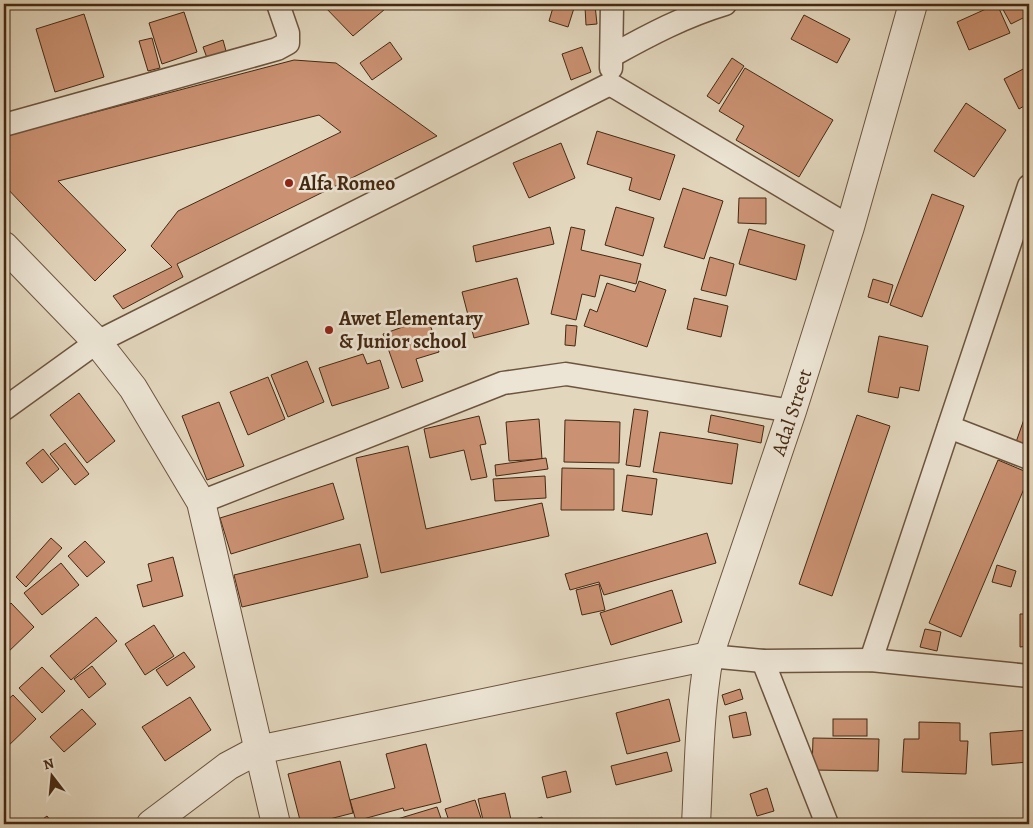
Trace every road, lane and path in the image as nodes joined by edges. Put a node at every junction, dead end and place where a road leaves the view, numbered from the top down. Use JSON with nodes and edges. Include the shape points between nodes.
{"nodes":[{"id":1,"x":278,"y":4,"type":"edge"},
{"id":2,"x":612,"y":4,"type":"edge"},
{"id":3,"x":725,"y":4,"type":"edge"},
{"id":4,"x":913,"y":4,"type":"edge"},
{"id":5,"x":612,"y":55,"type":"junction"},
{"id":6,"x":610,"y":84,"type":"junction"},
{"id":7,"x":4,"y":126,"type":"edge"},
{"id":8,"x":1029,"y":186,"type":"edge"},
{"id":9,"x":850,"y":227,"type":"junction"},
{"id":10,"x":4,"y":246,"type":"edge"},
{"id":11,"x":98,"y":342,"type":"junction"},
{"id":12,"x":4,"y":409,"type":"edge"},
{"id":13,"x":792,"y":411,"type":"junction"},
{"id":14,"x":949,"y":427,"type":"junction"},
{"id":15,"x":1029,"y":458,"type":"edge"},
{"id":16,"x":201,"y":502,"type":"junction"},
{"id":17,"x":709,"y":656,"type":"junction"},
{"id":18,"x":871,"y":660,"type":"junction"},
{"id":19,"x":763,"y":661,"type":"junction"},
{"id":20,"x":1029,"y":676,"type":"edge"},
{"id":21,"x":258,"y":750,"type":"junction"},
{"id":22,"x":152,"y":824,"type":"edge"},
{"id":23,"x":276,"y":824,"type":"edge"},
{"id":24,"x":696,"y":824,"type":"edge"},
{"id":25,"x":828,"y":824,"type":"edge"}],
"edges":[{"from":1,"to":7,"type":"street","via":[[288,43],[277,49]]},
{"from":2,"to":5,"type":"street"},
{"from":3,"to":5,"type":"street","via":[[653,33]]},
{"from":4,"to":9,"type":"street","name":"Adal Street"},
{"from":5,"to":6,"type":"street"},
{"from":6,"to":9,"type":"street"},
{"from":6,"to":11,"type":"street"},
{"from":8,"to":14,"type":"street"},
{"from":9,"to":13,"type":"street","name":"Adal Street"},
{"from":10,"to":11,"type":"street"},
{"from":11,"to":12,"type":"street"},
{"from":11,"to":16,"type":"street","via":[[133,388]]},
{"from":13,"to":16,"type":"street","via":[[566,374],[503,383]]},
{"from":13,"to":17,"type":"street","name":"Adal Street"},
{"from":14,"to":15,"type":"street"},
{"from":14,"to":18,"type":"street"},
{"from":16,"to":21,"type":"street"},
{"from":17,"to":19,"type":"street"},
{"from":17,"to":21,"type":"street"},
{"from":17,"to":24,"type":"street","name":"Adal Street","via":[[704,684]]},
{"from":18,"to":19,"type":"street"},
{"from":18,"to":20,"type":"street"},
{"from":19,"to":25,"type":"street"},
{"from":21,"to":22,"type":"street","via":[[228,766]]},
{"from":21,"to":23,"type":"street"}]}
